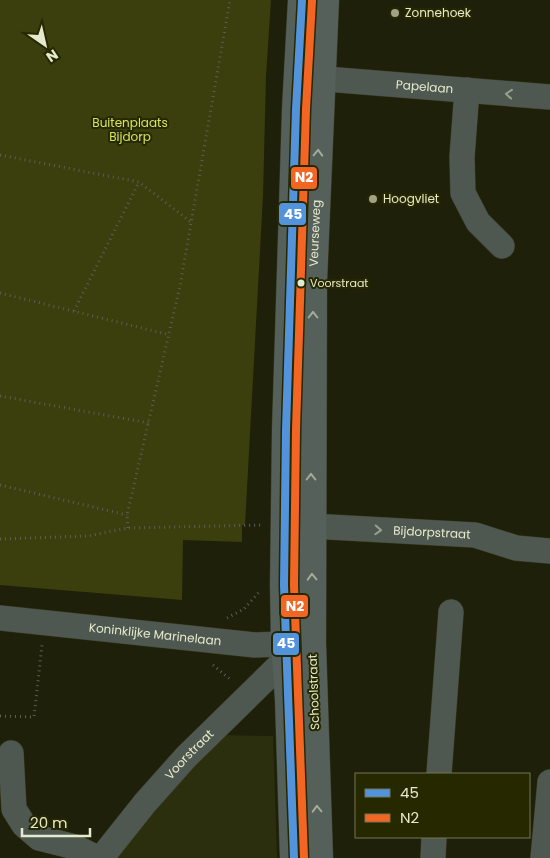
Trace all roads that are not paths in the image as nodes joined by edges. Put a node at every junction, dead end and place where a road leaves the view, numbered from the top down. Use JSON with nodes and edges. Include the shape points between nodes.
{"nodes":[{"id":1,"x":302,"y":0,"type":"edge"},
{"id":2,"x":325,"y":0,"type":"edge"},
{"id":3,"x":310,"y":78,"type":"junction"},
{"id":4,"x":467,"y":90,"type":"junction"},
{"id":5,"x":550,"y":97,"type":"edge"},
{"id":6,"x":502,"y":246,"type":"dead end"},
{"id":7,"x":297,"y":526,"type":"junction"},
{"id":8,"x":550,"y":551,"type":"edge"},
{"id":9,"x":451,"y":612,"type":"dead end"},
{"id":10,"x":0,"y":618,"type":"edge"},
{"id":11,"x":312,"y":643,"type":"junction"},
{"id":12,"x":285,"y":652,"type":"junction"},
{"id":13,"x":11,"y":752,"type":"dead end"},
{"id":14,"x":439,"y":773,"type":"edge"},
{"id":15,"x":550,"y":782,"type":"edge"},
{"id":16,"x":434,"y":838,"type":"edge"},
{"id":17,"x":97,"y":858,"type":"edge"},
{"id":18,"x":103,"y":858,"type":"edge"},
{"id":19,"x":294,"y":858,"type":"edge"},
{"id":20,"x":319,"y":858,"type":"edge"},
{"id":21,"x":433,"y":858,"type":"edge"},
{"id":22,"x":543,"y":858,"type":"edge"}],
"edges":[{"from":1,"to":3,"type":"main road","name":"Veurseweg"},
{"from":2,"to":3,"type":"main road","name":"Veurseweg"},
{"from":3,"to":4,"type":"street","name":"Papelaan"},
{"from":3,"to":7,"type":"main road","name":"Veurseweg","via":[[313,282]]},
{"from":5,"to":4,"type":"street","name":"Papelaan","one_way":true},
{"from":4,"to":6,"type":"street","via":[[463,193],[478,222]]},
{"from":7,"to":8,"type":"street","name":"Bijdorpstraat","one_way":true,"via":[[475,535],[516,548]]},
{"from":11,"to":7,"type":"main road","name":"Schoolstraat","one_way":true},
{"from":7,"to":12,"type":"main road","name":"Schoolstraat"},
{"from":9,"to":14,"type":"street"},
{"from":10,"to":12,"type":"street","name":"Koninklijke Marinelaan","via":[[255,644]]},
{"from":11,"to":12,"type":"street","name":"Koninklijke Marinelaan"},
{"from":20,"to":11,"type":"main road","name":"Schoolstraat","one_way":true},
{"from":12,"to":18,"type":"street","name":"Voorstraat","via":[[145,803]]},
{"from":12,"to":19,"type":"main road","name":"Schoolstraat","via":[[290,705]]},
{"from":13,"to":17,"type":"street","via":[[14,809],[24,825],[39,838],[75,847]]},
{"from":15,"to":22,"type":"street"},
{"from":16,"to":21,"type":"street"}]}
